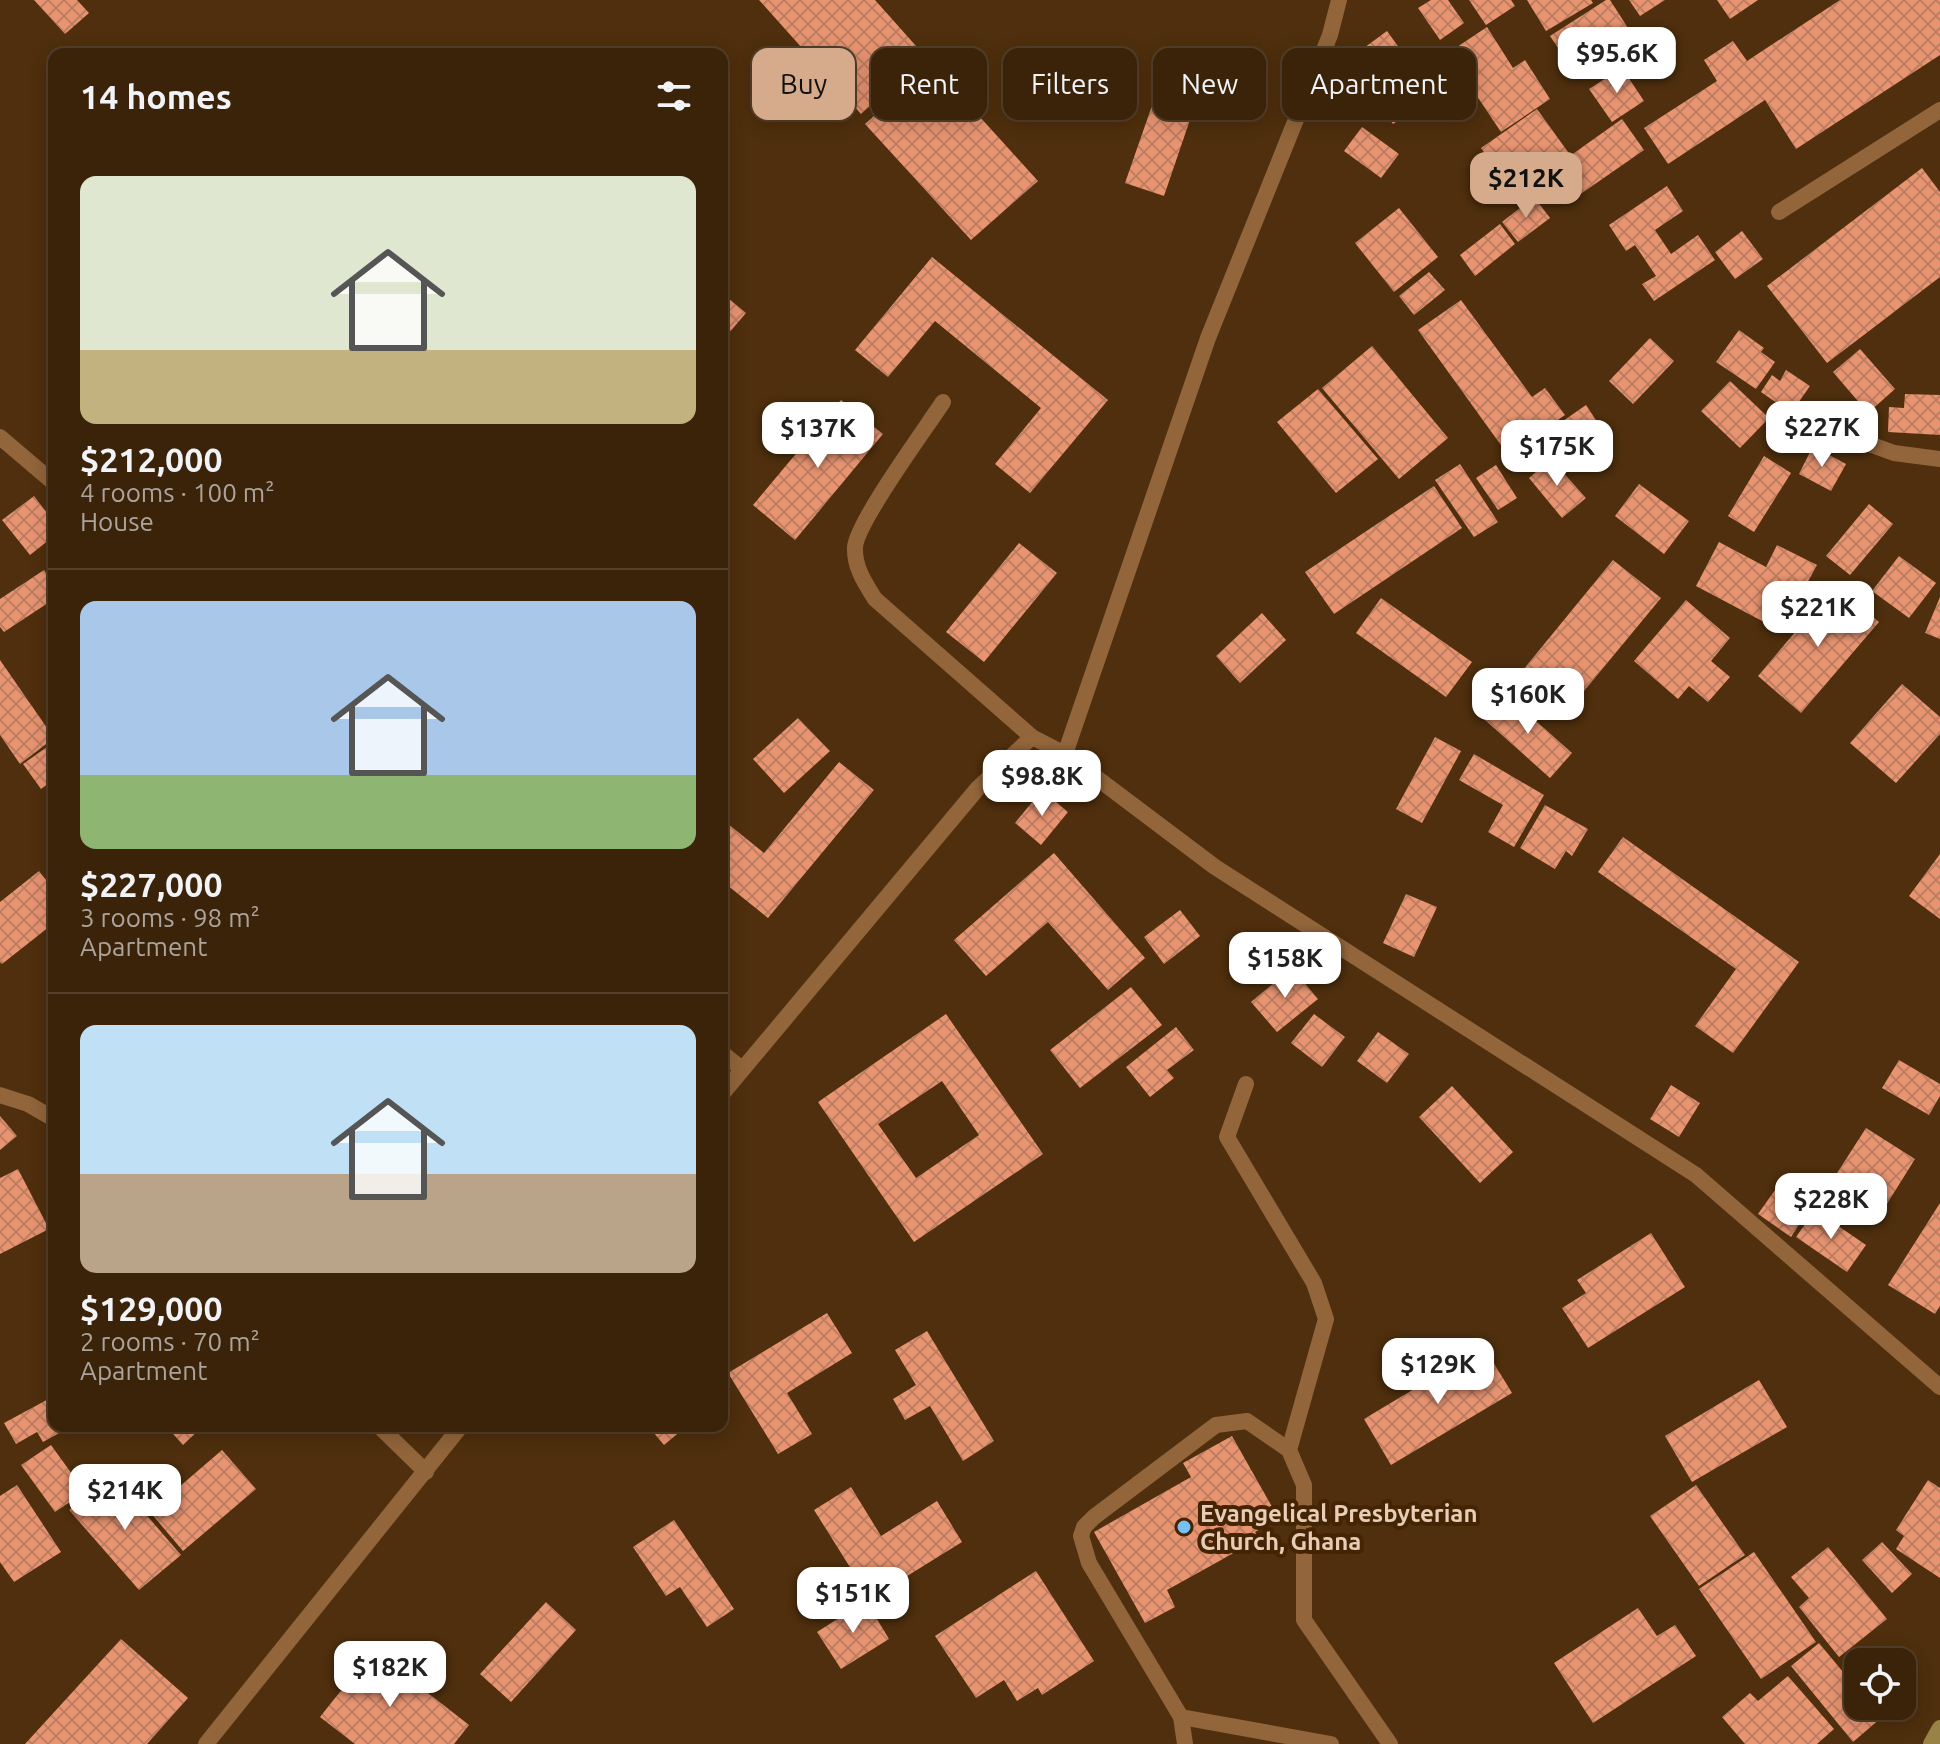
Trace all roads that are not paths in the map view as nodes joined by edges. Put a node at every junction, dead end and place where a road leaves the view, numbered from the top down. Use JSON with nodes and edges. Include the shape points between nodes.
{"nodes":[{"id":1,"x":1339,"y":0,"type":"edge"},
{"id":2,"x":1940,"y":110,"type":"edge"},
{"id":3,"x":1779,"y":212,"type":"dead end"},
{"id":4,"x":943,"y":402,"type":"dead end"},
{"id":5,"x":1828,"y":429,"type":"dead end"},
{"id":6,"x":0,"y":437,"type":"edge"},
{"id":7,"x":1940,"y":459,"type":"edge"},
{"id":8,"x":48,"y":478,"type":"edge"},
{"id":9,"x":1032,"y":737,"type":"junction"},
{"id":10,"x":1065,"y":754,"type":"junction"},
{"id":11,"x":728,"y":1058,"type":"edge"},
{"id":12,"x":742,"y":1069,"type":"junction"},
{"id":13,"x":1246,"y":1084,"type":"dead end"},
{"id":14,"x":728,"y":1086,"type":"edge"},
{"id":15,"x":0,"y":1095,"type":"edge"},
{"id":16,"x":48,"y":1116,"type":"edge"},
{"id":17,"x":1940,"y":1387,"type":"edge"},
{"id":18,"x":385,"y":1432,"type":"edge"},
{"id":19,"x":456,"y":1432,"type":"edge"},
{"id":20,"x":1289,"y":1450,"type":"junction"},
{"id":21,"x":426,"y":1472,"type":"junction"},
{"id":22,"x":1181,"y":1717,"type":"junction"},
{"id":23,"x":1940,"y":1728,"type":"edge"},
{"id":24,"x":206,"y":1744,"type":"edge"},
{"id":25,"x":1185,"y":1744,"type":"edge"},
{"id":26,"x":1331,"y":1744,"type":"edge"},
{"id":27,"x":1390,"y":1744,"type":"edge"},
{"id":28,"x":1931,"y":1744,"type":"edge"}],
"edges":[{"from":1,"to":10,"type":"street","via":[[1330,35],[1208,338]]},
{"from":2,"to":3,"type":"street"},
{"from":4,"to":9,"type":"street","via":[[862,529],[855,546],[858,570],[875,599]]},
{"from":5,"to":7,"type":"street","via":[[1894,453]]},
{"from":6,"to":8,"type":"street"},
{"from":9,"to":10,"type":"street"},
{"from":9,"to":12,"type":"street","via":[[978,788]]},
{"from":10,"to":17,"type":"street","via":[[1215,867],[1696,1175]]},
{"from":11,"to":12,"type":"street"},
{"from":12,"to":14,"type":"street"},
{"from":13,"to":20,"type":"street","via":[[1227,1137],[1314,1283],[1326,1319]]},
{"from":15,"to":16,"type":"street"},
{"from":18,"to":21,"type":"street"},
{"from":19,"to":21,"type":"street"},
{"from":20,"to":22,"type":"street","via":[[1247,1421],[1216,1425],[1084,1527],[1081,1536],[1089,1563]]},
{"from":20,"to":27,"type":"street","via":[[1304,1485],[1304,1620]]},
{"from":21,"to":24,"type":"street"},
{"from":22,"to":25,"type":"street"},
{"from":22,"to":26,"type":"street"},
{"from":23,"to":28,"type":"main road"}]}
